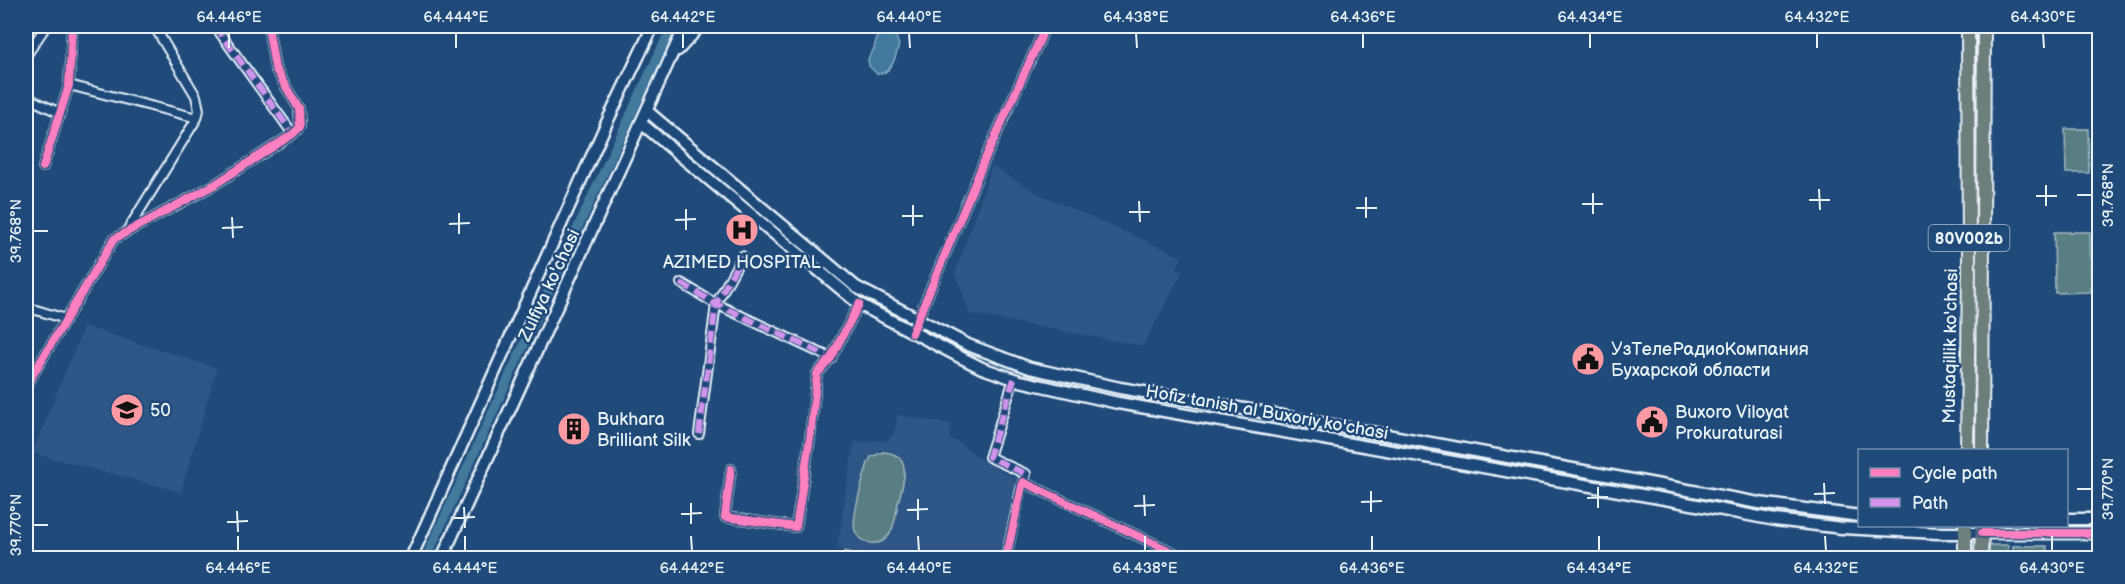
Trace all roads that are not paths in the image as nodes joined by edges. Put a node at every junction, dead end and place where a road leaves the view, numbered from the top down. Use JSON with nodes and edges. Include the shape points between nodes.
{"nodes":[{"id":1,"x":46,"y":26,"type":"edge"},
{"id":2,"x":72,"y":26,"type":"edge"},
{"id":3,"x":154,"y":26,"type":"edge"},
{"id":4,"x":215,"y":26,"type":"edge"},
{"id":5,"x":268,"y":26,"type":"edge"},
{"id":6,"x":653,"y":26,"type":"edge"},
{"id":7,"x":685,"y":26,"type":"edge"},
{"id":8,"x":700,"y":26,"type":"edge"},
{"id":9,"x":1044,"y":26,"type":"edge"},
{"id":10,"x":1968,"y":26,"type":"edge"},
{"id":11,"x":1984,"y":26,"type":"edge"},
{"id":12,"x":26,"y":56,"type":"edge"},
{"id":13,"x":672,"y":57,"type":"junction"},
{"id":14,"x":69,"y":85,"type":"junction"},
{"id":15,"x":26,"y":97,"type":"edge"},
{"id":16,"x":647,"y":111,"type":"junction"},
{"id":17,"x":60,"y":113,"type":"junction"},
{"id":18,"x":197,"y":118,"type":"junction"},
{"id":19,"x":641,"y":123,"type":"junction"},
{"id":20,"x":293,"y":134,"type":"junction"},
{"id":21,"x":44,"y":167,"type":"dead end"},
{"id":22,"x":127,"y":232,"type":"junction"},
{"id":23,"x":742,"y":256,"type":"dead end"},
{"id":24,"x":681,"y":283,"type":"dead end"},
{"id":25,"x":855,"y":301,"type":"junction"},
{"id":26,"x":716,"y":304,"type":"junction"},
{"id":27,"x":26,"y":307,"type":"edge"},
{"id":28,"x":918,"y":318,"type":"junction"},
{"id":29,"x":66,"y":319,"type":"junction"},
{"id":30,"x":912,"y":333,"type":"junction"},
{"id":31,"x":831,"y":358,"type":"junction"},
{"id":32,"x":1014,"y":379,"type":"junction"},
{"id":33,"x":26,"y":386,"type":"edge"},
{"id":34,"x":699,"y":434,"type":"dead end"},
{"id":35,"x":1967,"y":449,"type":"edge"},
{"id":36,"x":1982,"y":449,"type":"edge"},
{"id":37,"x":1548,"y":464,"type":"junction"},
{"id":38,"x":731,"y":469,"type":"dead end"},
{"id":39,"x":1545,"y":478,"type":"junction"},
{"id":40,"x":1023,"y":482,"type":"junction"},
{"id":41,"x":1858,"y":516,"type":"edge"},
{"id":42,"x":2068,"y":519,"type":"edge"},
{"id":43,"x":2100,"y":519,"type":"edge"},
{"id":44,"x":1982,"y":529,"type":"edge"},
{"id":45,"x":1965,"y":530,"type":"edge"},
{"id":46,"x":2100,"y":533,"type":"edge"},
{"id":47,"x":411,"y":558,"type":"edge"},
{"id":48,"x":442,"y":558,"type":"edge"},
{"id":49,"x":1006,"y":558,"type":"edge"},
{"id":50,"x":1185,"y":558,"type":"edge"},
{"id":51,"x":1965,"y":558,"type":"edge"},
{"id":52,"x":1981,"y":558,"type":"edge"}],
"edges":[{"from":1,"to":12,"type":"street"},
{"from":2,"to":14,"type":"street"},
{"from":3,"to":18,"type":"street","via":[[196,96]]},
{"from":4,"to":20,"type":"street"},
{"from":5,"to":20,"type":"street","via":[[275,68],[299,110],[300,127]]},
{"from":6,"to":47,"type":"main road","name":"Zulfiya ko'chasi"},
{"from":7,"to":13,"type":"main road","name":"Zulfiya ko'chasi"},
{"from":8,"to":13,"type":"main road"},
{"from":9,"to":28,"type":"street"},
{"from":10,"to":35,"type":"main road","name":"Mustaqillik ko'chasi","number":"80V002b"},
{"from":11,"to":36,"type":"main road","name":"Mustaqillik ko'chasi","number":"80V002b"},
{"from":13,"to":16,"type":"main road","name":"Zulfiya ko'chasi"},
{"from":14,"to":17,"type":"street"},
{"from":14,"to":18,"type":"street"},
{"from":15,"to":17,"type":"street"},
{"from":16,"to":19,"type":"main road","name":"Zulfiya ko'chasi"},
{"from":16,"to":28,"type":"main road","name":"Hofiz tanish al Buxoriy ko'chasi","via":[[856,287]]},
{"from":17,"to":21,"type":"street"},
{"from":18,"to":22,"type":"street"},
{"from":19,"to":25,"type":"main road","name":"Hofiz tanish al Buxoriy ko'chasi"},
{"from":19,"to":48,"type":"main road","name":"Zulfiya ko'chasi"},
{"from":20,"to":22,"type":"street","via":[[214,185]]},
{"from":22,"to":29,"type":"street","via":[[114,239]]},
{"from":23,"to":26,"type":"street"},
{"from":24,"to":26,"type":"street"},
{"from":25,"to":30,"type":"main road","name":"Hofiz tanish al Buxoriy ko'chasi"},
{"from":25,"to":31,"type":"street"},
{"from":26,"to":31,"type":"street"},
{"from":26,"to":34,"type":"street"},
{"from":27,"to":29,"type":"street"},
{"from":28,"to":30,"type":"street"},
{"from":28,"to":37,"type":"main road","name":"Hofiz tanish al Buxoriy ko'chasi","via":[[968,345],[1030,368],[1120,388]]},
{"from":29,"to":33,"type":"street"},
{"from":30,"to":32,"type":"main road","name":"Hofiz tanish al Buxoriy ko'chasi","via":[[982,368]]},
{"from":31,"to":38,"type":"street","via":[[817,374],[796,527],[725,517]]},
{"from":32,"to":39,"type":"main road","name":"Hofiz tanish al Buxoriy ko'chasi","via":[[1118,404]]},
{"from":32,"to":40,"type":"street","via":[[989,457],[1026,474]]},
{"from":37,"to":39,"type":"main road"},
{"from":37,"to":41,"type":"main road","name":"Hofiz tanish al Buxoriy ko'chasi","via":[[1759,503]]},
{"from":39,"to":45,"type":"main road","name":"Hofiz tanish al Buxoriy ko'chasi","via":[[1775,520],[1842,528]]},
{"from":40,"to":49,"type":"street"},
{"from":40,"to":50,"type":"street"},
{"from":42,"to":43,"type":"main road"},
{"from":44,"to":45,"type":"main road","name":"Hofiz tanish al Buxoriy ko'chasi"},
{"from":44,"to":46,"type":"main road","name":"Hofiz tanish al Buxoriy ko'chasi"},
{"from":44,"to":52,"type":"main road"},
{"from":45,"to":51,"type":"main road"}]}
